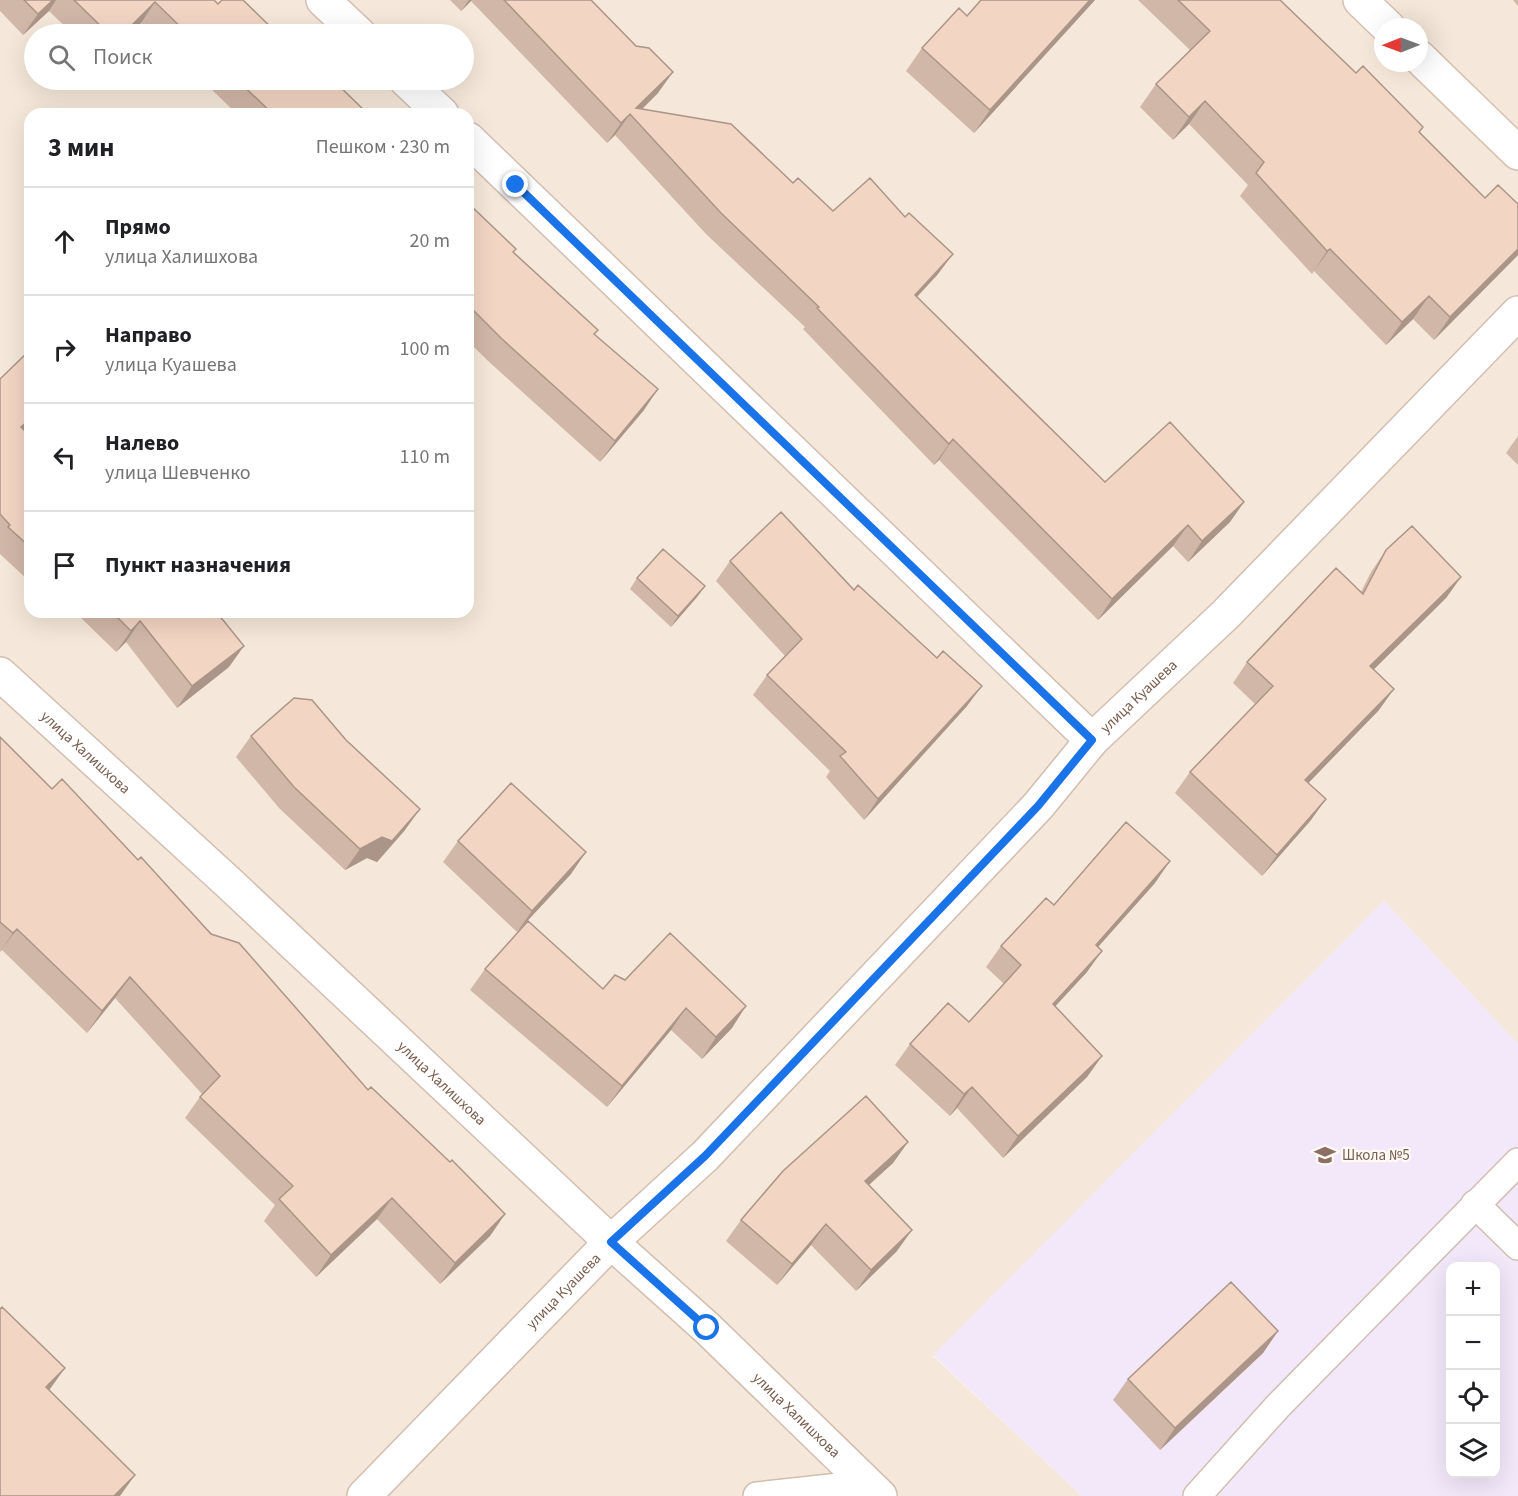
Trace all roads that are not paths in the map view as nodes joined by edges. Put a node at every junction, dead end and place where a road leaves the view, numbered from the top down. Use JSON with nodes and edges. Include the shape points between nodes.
{"nodes":[{"id":1,"x":322,"y":0,"type":"edge"},
{"id":2,"x":1360,"y":0,"type":"edge"},
{"id":3,"x":1379,"y":18,"type":"edge"},
{"id":4,"x":348,"y":24,"type":"edge"},
{"id":5,"x":1428,"y":65,"type":"edge"},
{"id":6,"x":417,"y":90,"type":"edge"},
{"id":7,"x":436,"y":108,"type":"edge"},
{"id":8,"x":474,"y":145,"type":"edge"},
{"id":9,"x":1517,"y":149,"type":"edge"},
{"id":10,"x":1518,"y":313,"type":"edge"},
{"id":11,"x":0,"y":674,"type":"edge"},
{"id":12,"x":1092,"y":740,"type":"junction"},
{"id":13,"x":1518,"y":1162,"type":"edge"},
{"id":14,"x":1475,"y":1204,"type":"junction"},
{"id":15,"x":611,"y":1242,"type":"junction"},
{"id":16,"x":1518,"y":1246,"type":"edge"},
{"id":17,"x":874,"y":1490,"type":"edge"},
{"id":18,"x":364,"y":1496,"type":"edge"},
{"id":19,"x":757,"y":1496,"type":"edge"},
{"id":20,"x":1197,"y":1496,"type":"edge"}],
"edges":[{"from":1,"to":4,"type":"street"},
{"from":2,"to":3,"type":"street"},
{"from":5,"to":9,"type":"street"},
{"from":6,"to":7,"type":"street"},
{"from":8,"to":12,"type":"street"},
{"from":10,"to":12,"type":"street","name":"улица Куашева","via":[[1226,614]]},
{"from":11,"to":15,"type":"street","name":"улица Халишхова"},
{"from":12,"to":15,"type":"street","name":"улица Куашева","via":[[1038,806],[705,1156]]},
{"from":13,"to":14,"type":"lane"},
{"from":14,"to":16,"type":"lane"},
{"from":14,"to":20,"type":"lane","via":[[1278,1406]]},
{"from":15,"to":17,"type":"street","name":"улица Халишхова","via":[[707,1328]]},
{"from":15,"to":18,"type":"street","name":"улица Куашева"},
{"from":17,"to":19,"type":"lane"}]}
